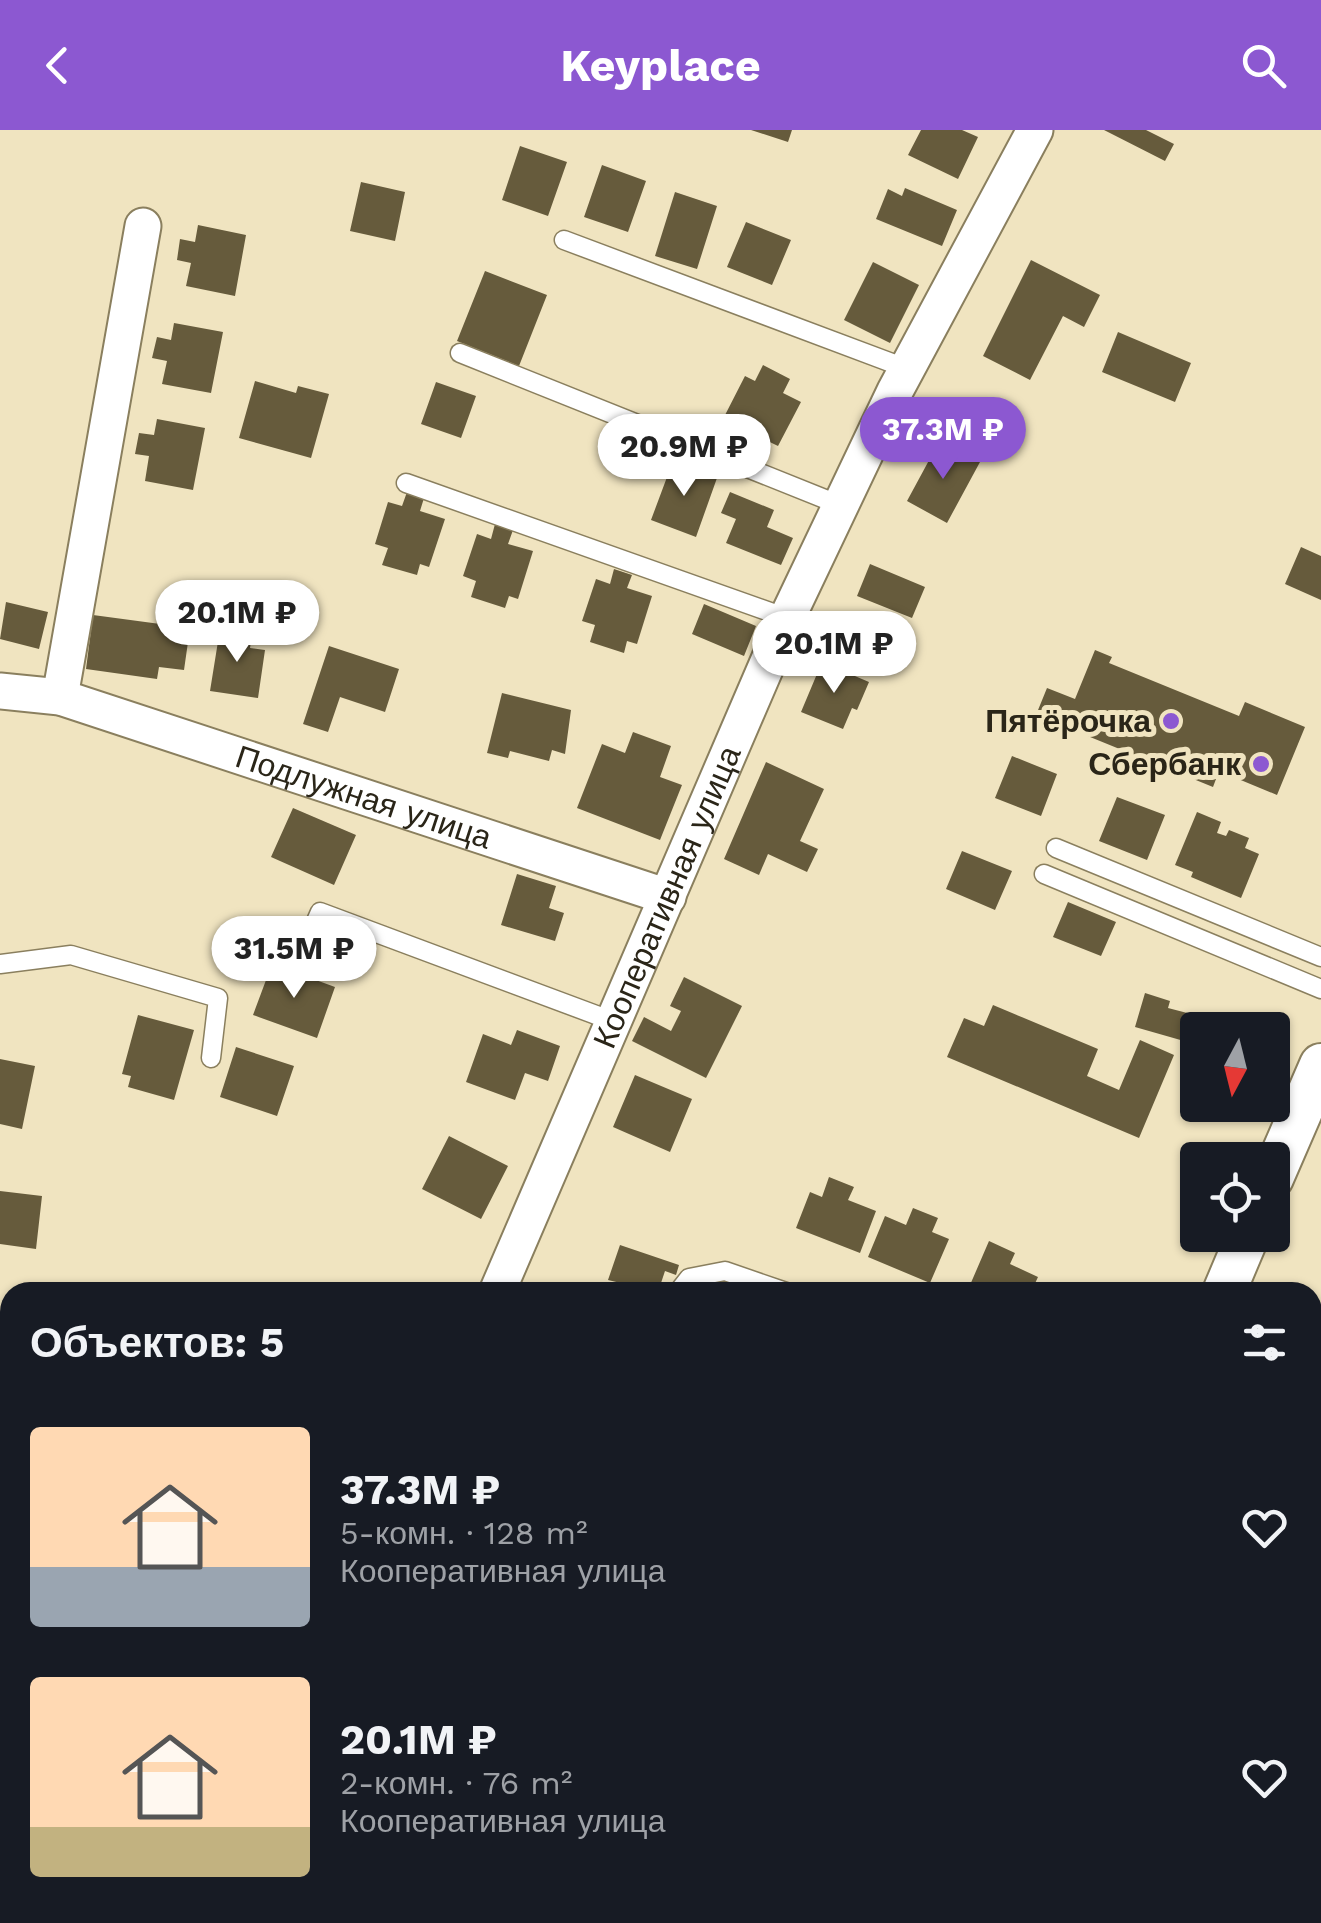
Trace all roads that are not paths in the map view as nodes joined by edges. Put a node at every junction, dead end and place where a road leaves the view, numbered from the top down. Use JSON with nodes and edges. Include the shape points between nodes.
{"nodes":[{"id":1,"x":1027,"y":132,"type":"edge"},
{"id":2,"x":143,"y":226,"type":"dead end"},
{"id":3,"x":564,"y":240,"type":"dead end"},
{"id":4,"x":460,"y":354,"type":"dead end"},
{"id":5,"x":908,"y":368,"type":"junction"},
{"id":6,"x":406,"y":482,"type":"dead end"},
{"id":7,"x":840,"y":505,"type":"junction"},
{"id":8,"x":787,"y":618,"type":"junction"},
{"id":9,"x":0,"y":692,"type":"edge"},
{"id":10,"x":60,"y":697,"type":"junction"},
{"id":11,"x":1056,"y":848,"type":"dead end"},
{"id":12,"x":1044,"y":874,"type":"dead end"},
{"id":13,"x":668,"y":896,"type":"junction"},
{"id":14,"x":306,"y":944,"type":"dead end"},
{"id":15,"x":1321,"y":957,"type":"edge"},
{"id":16,"x":0,"y":964,"type":"edge"},
{"id":17,"x":1321,"y":989,"type":"edge"},
{"id":18,"x":615,"y":1022,"type":"junction"},
{"id":19,"x":211,"y":1058,"type":"dead end"},
{"id":20,"x":1321,"y":1065,"type":"edge"},
{"id":21,"x":1288,"y":1142,"type":"edge"},
{"id":22,"x":1241,"y":1252,"type":"edge"},
{"id":23,"x":501,"y":1282,"type":"edge"},
{"id":24,"x":686,"y":1282,"type":"edge"},
{"id":25,"x":756,"y":1282,"type":"edge"},
{"id":26,"x":1228,"y":1282,"type":"edge"}],
"edges":[{"from":1,"to":5,"type":"street","name":"Кооперативная улица"},
{"from":2,"to":10,"type":"street"},
{"from":3,"to":5,"type":"lane"},
{"from":4,"to":7,"type":"lane"},
{"from":5,"to":7,"type":"street","name":"Кооперативная улица"},
{"from":6,"to":8,"type":"lane"},
{"from":7,"to":8,"type":"street","name":"Кооперативная улица"},
{"from":8,"to":13,"type":"street","name":"Кооперативная улица"},
{"from":9,"to":10,"type":"street","name":"Подлужная улица"},
{"from":10,"to":13,"type":"street","name":"Подлужная улица"},
{"from":11,"to":15,"type":"lane"},
{"from":12,"to":17,"type":"lane"},
{"from":13,"to":18,"type":"street","name":"Кооперативная улица"},
{"from":14,"to":18,"type":"lane","via":[[320,912]]},
{"from":16,"to":19,"type":"lane","via":[[71,955],[218,998]]},
{"from":18,"to":23,"type":"street","name":"Кооперативная улица"},
{"from":20,"to":21,"type":"street"},
{"from":22,"to":26,"type":"street"},
{"from":24,"to":25,"type":"lane","via":[[725,1272]]}]}
